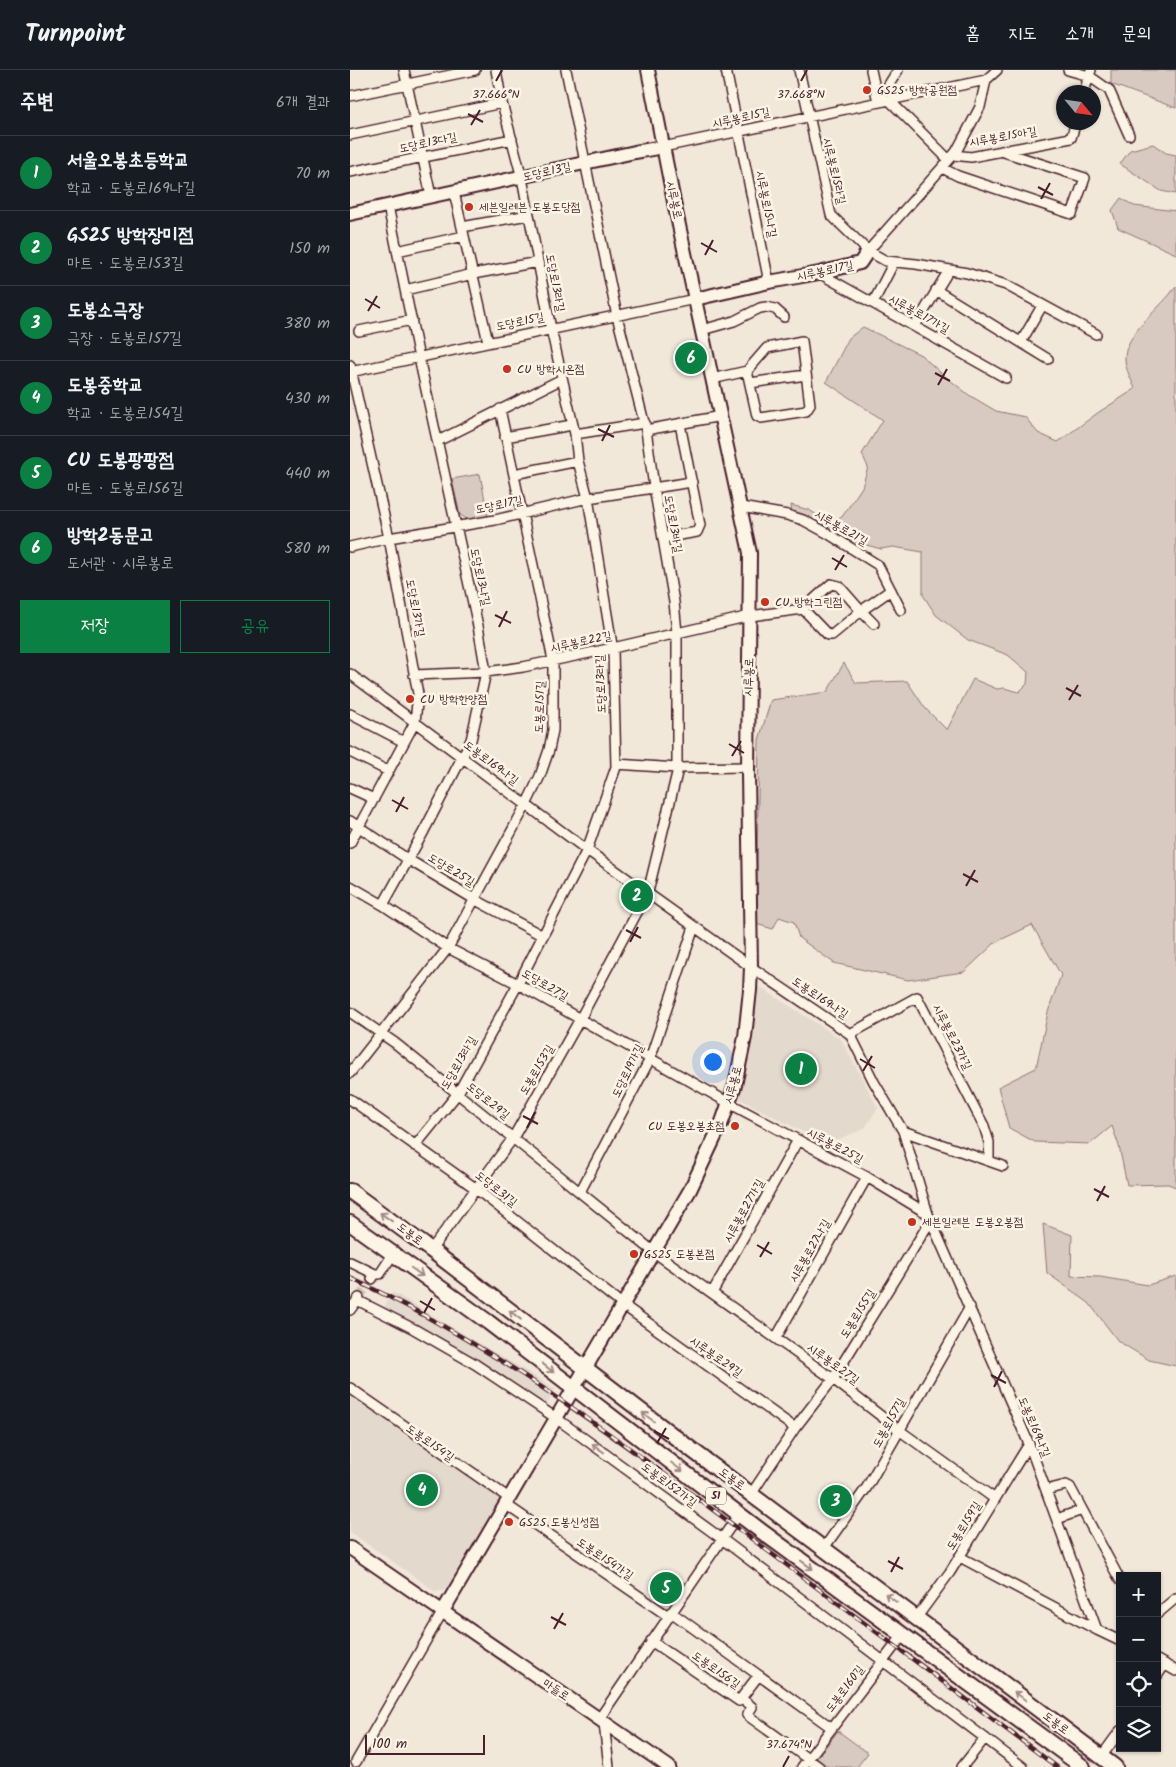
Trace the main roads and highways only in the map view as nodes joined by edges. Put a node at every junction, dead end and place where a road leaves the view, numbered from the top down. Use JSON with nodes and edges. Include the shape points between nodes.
{"nodes":[{"id":1,"x":350,"y":1191,"type":"edge"},
{"id":2,"x":350,"y":1223,"type":"edge"},
{"id":3,"x":1083,"y":1767,"type":"edge"},
{"id":4,"x":1115,"y":1767,"type":"edge"}],
"edges":[{"from":4,"to":1,"type":"main road","name":"도봉로","number":"51","one_way":true},
{"from":2,"to":3,"type":"main road","name":"도봉로","number":"51","one_way":true,"via":[[488,1322],[739,1514]]}]}
